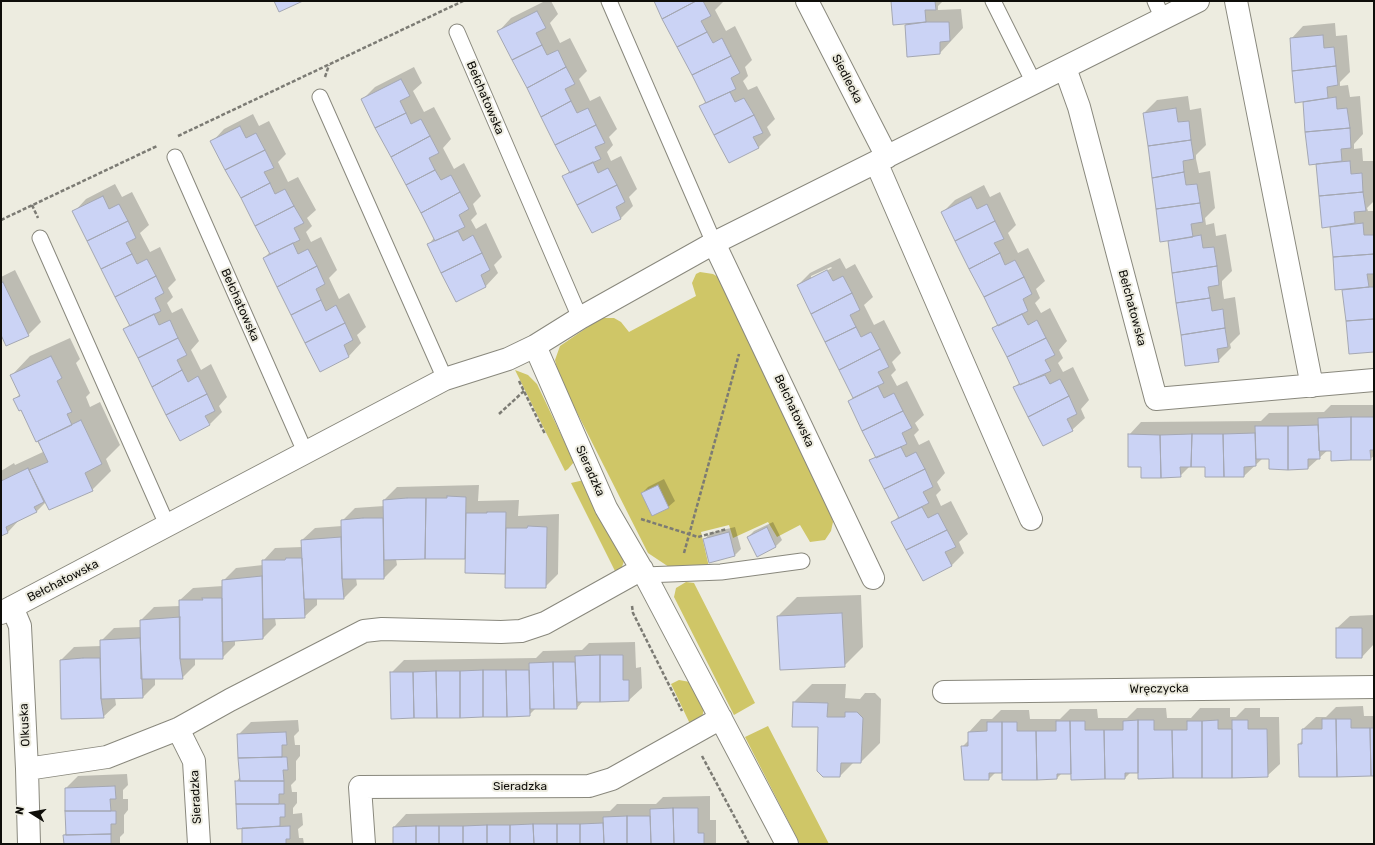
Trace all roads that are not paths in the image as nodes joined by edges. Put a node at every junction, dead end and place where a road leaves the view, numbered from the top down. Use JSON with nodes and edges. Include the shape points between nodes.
{"nodes":[{"id":1,"x":609,"y":1,"type":"edge"},
{"id":2,"x":807,"y":1,"type":"edge"},
{"id":3,"x":994,"y":1,"type":"edge"},
{"id":4,"x":1198,"y":1,"type":"edge"},
{"id":5,"x":1236,"y":1,"type":"edge"},
{"id":6,"x":1159,"y":10,"type":"edge"},
{"id":7,"x":457,"y":32,"type":"dead end"},
{"id":8,"x":1065,"y":68,"type":"junction"},
{"id":9,"x":1034,"y":83,"type":"junction"},
{"id":10,"x":320,"y":97,"type":"dead end"},
{"id":11,"x":175,"y":157,"type":"dead end"},
{"id":12,"x":881,"y":160,"type":"junction"},
{"id":13,"x":40,"y":238,"type":"dead end"},
{"id":14,"x":714,"y":243,"type":"junction"},
{"id":15,"x":580,"y":318,"type":"junction"},
{"id":16,"x":535,"y":346,"type":"junction"},
{"id":17,"x":445,"y":379,"type":"junction"},
{"id":18,"x":1374,"y":380,"type":"edge"},
{"id":19,"x":1312,"y":386,"type":"junction"},
{"id":20,"x":306,"y":454,"type":"junction"},
{"id":21,"x":1031,"y":519,"type":"dead end"},
{"id":22,"x":168,"y":527,"type":"junction"},
{"id":23,"x":802,"y":561,"type":"dead end"},
{"id":24,"x":643,"y":572,"type":"junction"},
{"id":25,"x":873,"y":578,"type":"dead end"},
{"id":26,"x":7,"y":610,"type":"edge"},
{"id":27,"x":1374,"y":687,"type":"edge"},
{"id":28,"x":944,"y":692,"type":"dead end"},
{"id":29,"x":721,"y":718,"type":"junction"},
{"id":30,"x":178,"y":729,"type":"junction"},
{"id":31,"x":28,"y":770,"type":"junction"},
{"id":32,"x":29,"y":844,"type":"edge"},
{"id":33,"x":199,"y":844,"type":"edge"},
{"id":34,"x":364,"y":844,"type":"edge"},
{"id":35,"x":786,"y":844,"type":"edge"}],
"edges":[{"from":1,"to":14,"type":"lane","name":"Bełchatowska"},
{"from":2,"to":12,"type":"street","name":"Siedlecka"},
{"from":3,"to":9,"type":"lane"},
{"from":4,"to":6,"type":"street","name":"Bełchatowska"},
{"from":5,"to":19,"type":"street"},
{"from":6,"to":8,"type":"street","name":"Bełchatowska"},
{"from":7,"to":15,"type":"lane","name":"Bełchatowska"},
{"from":8,"to":9,"type":"street","name":"Bełchatowska"},
{"from":8,"to":19,"type":"street","name":"Bełchatowska","via":[[1079,107],[1156,399]]},
{"from":9,"to":12,"type":"street","name":"Bełchatowska"},
{"from":10,"to":17,"type":"lane"},
{"from":11,"to":20,"type":"lane","name":"Bełchatowska"},
{"from":12,"to":14,"type":"street","name":"Bełchatowska"},
{"from":12,"to":21,"type":"street"},
{"from":13,"to":22,"type":"lane"},
{"from":14,"to":15,"type":"street","name":"Bełchatowska"},
{"from":14,"to":25,"type":"street","name":"Bełchatowska"},
{"from":15,"to":16,"type":"street","name":"Bełchatowska"},
{"from":16,"to":17,"type":"street","name":"Bełchatowska","via":[[508,360]]},
{"from":16,"to":24,"type":"street","name":"Sieradzka","via":[[606,508]]},
{"from":17,"to":20,"type":"street","name":"Bełchatowska"},
{"from":18,"to":19,"type":"street","name":"Bełchatowska"},
{"from":20,"to":22,"type":"street","name":"Bełchatowska"},
{"from":22,"to":26,"type":"street","name":"Bełchatowska"},
{"from":23,"to":24,"type":"lane","via":[[678,575]]},
{"from":24,"to":29,"type":"street","name":"Sieradzka"},
{"from":24,"to":30,"type":"street","via":[[545,623],[521,631],[364,631]]},
{"from":26,"to":31,"type":"street","name":"Olkuska","via":[[20,626]]},
{"from":27,"to":28,"type":"street","name":"Wręczycka"},
{"from":29,"to":34,"type":"street","name":"Sieradzka","via":[[612,779],[589,786],[360,787]]},
{"from":29,"to":35,"type":"street","name":"Sieradzka"},
{"from":30,"to":31,"type":"street","via":[[107,757]]},
{"from":30,"to":33,"type":"street","name":"Sieradzka","via":[[194,761]]},
{"from":31,"to":32,"type":"street","name":"Olkuska"}]}
